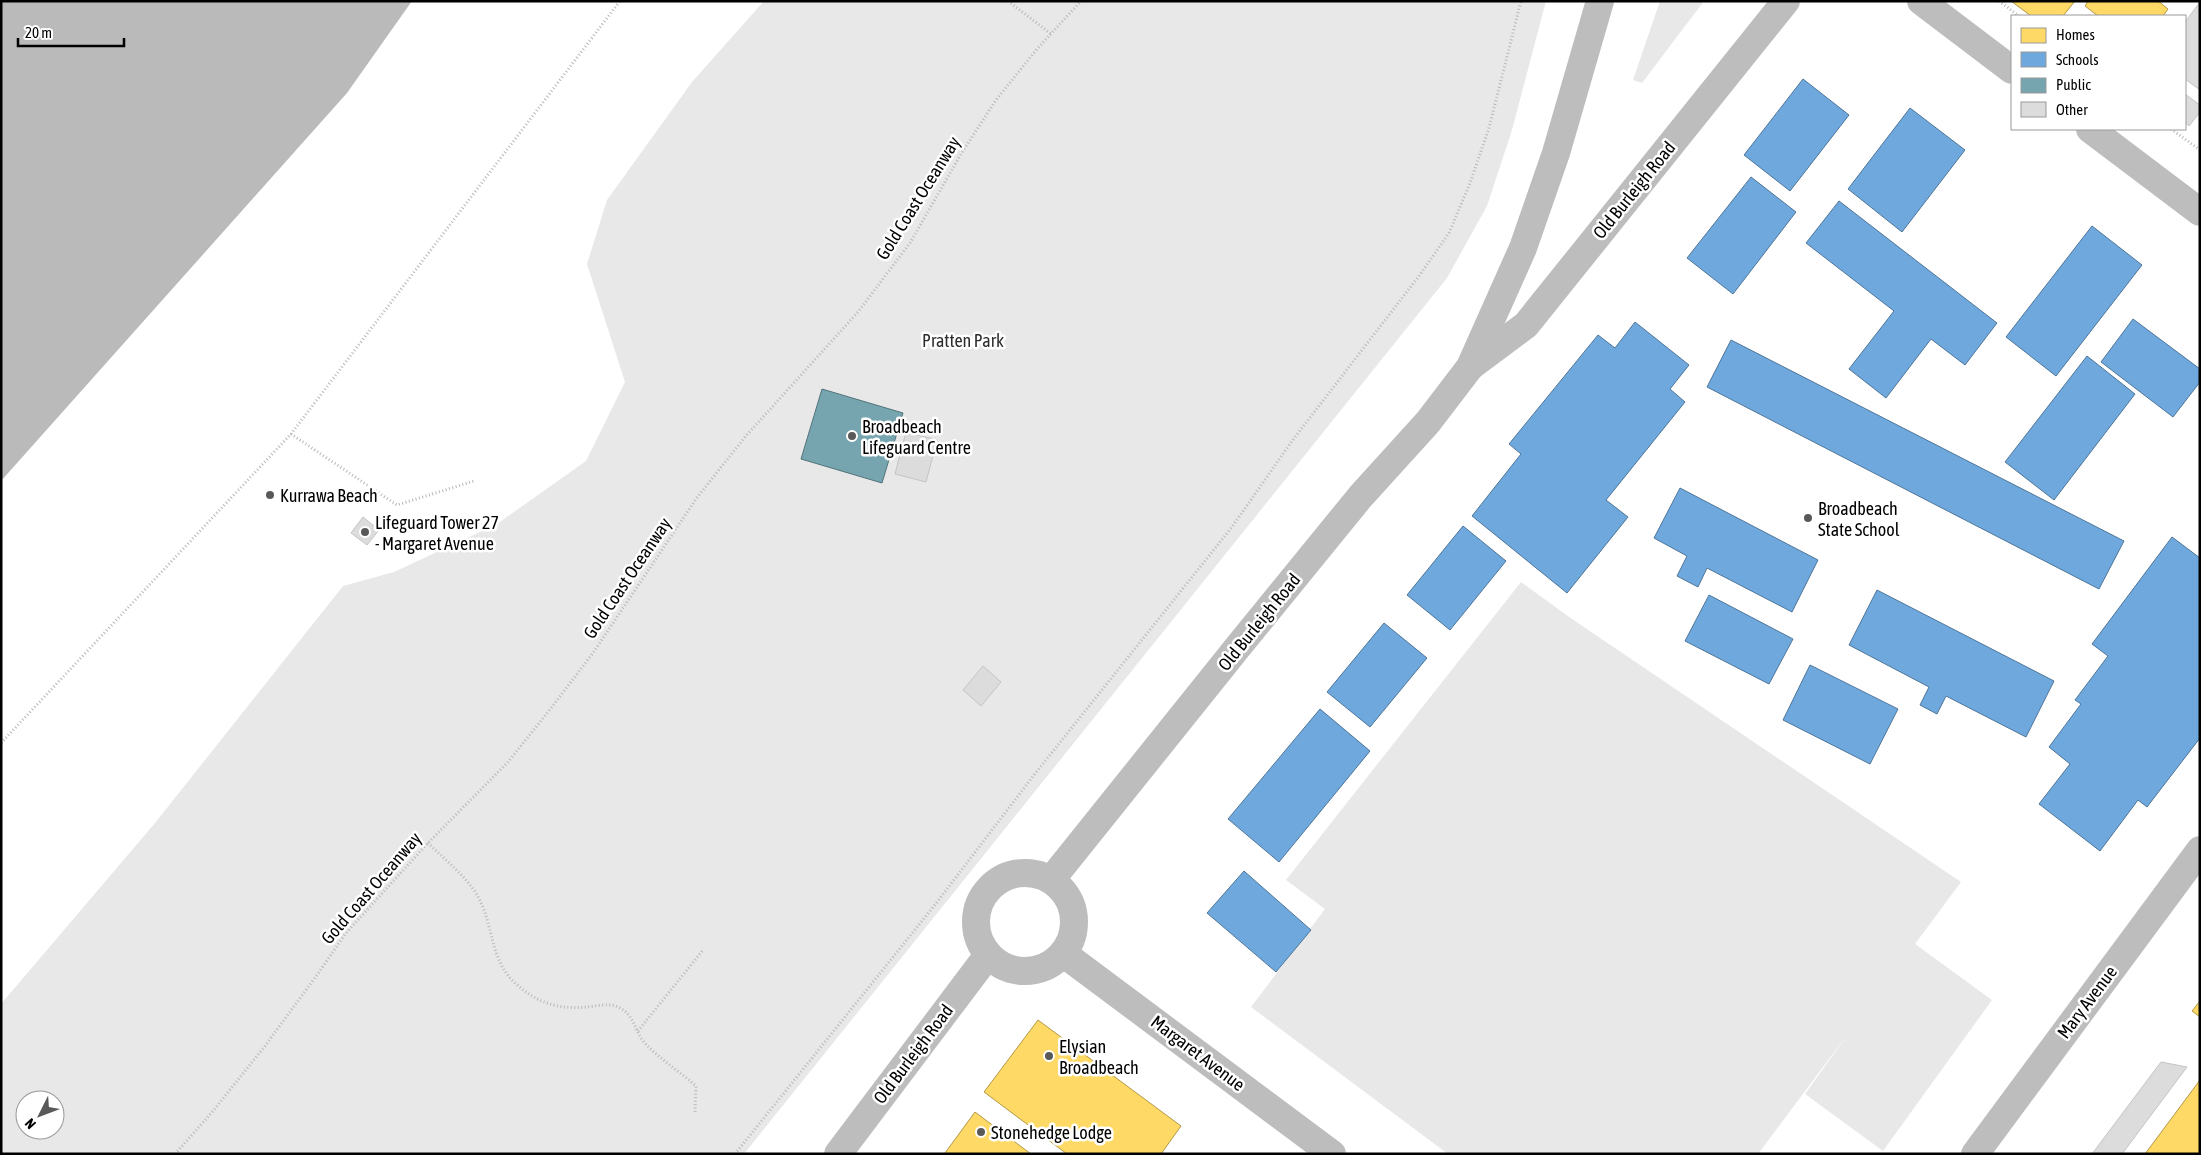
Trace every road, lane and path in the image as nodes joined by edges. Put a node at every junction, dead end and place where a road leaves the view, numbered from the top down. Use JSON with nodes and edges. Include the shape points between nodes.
{"nodes":[{"id":1,"x":620,"y":1,"type":"edge"},
{"id":2,"x":1008,"y":1,"type":"edge"},
{"id":3,"x":1081,"y":1,"type":"edge"},
{"id":4,"x":1520,"y":1,"type":"edge"},
{"id":5,"x":1600,"y":1,"type":"edge"},
{"id":6,"x":1786,"y":1,"type":"edge"},
{"id":7,"x":1921,"y":1,"type":"edge"},
{"id":8,"x":1999,"y":1,"type":"edge"},
{"id":9,"x":2018,"y":15,"type":"edge"},
{"id":10,"x":1051,"y":34,"type":"junction"},
{"id":11,"x":2011,"y":69,"type":"edge"},
{"id":12,"x":2091,"y":130,"type":"edge"},
{"id":13,"x":2172,"y":130,"type":"edge"},
{"id":14,"x":2200,"y":150,"type":"edge"},
{"id":15,"x":2200,"y":212,"type":"edge"},
{"id":16,"x":1470,"y":367,"type":"junction"},
{"id":17,"x":292,"y":434,"type":"junction"},
{"id":18,"x":474,"y":481,"type":"dead end"},
{"id":19,"x":1,"y":743,"type":"edge"},
{"id":20,"x":428,"y":843,"type":"junction"},
{"id":21,"x":2200,"y":850,"type":"edge"},
{"id":22,"x":1051,"y":880,"type":"junction"},
{"id":23,"x":703,"y":950,"type":"dead end"},
{"id":24,"x":1064,"y":954,"type":"junction"},
{"id":25,"x":988,"y":955,"type":"junction"},
{"id":26,"x":638,"y":1032,"type":"junction"},
{"id":27,"x":695,"y":1112,"type":"dead end"},
{"id":28,"x":175,"y":1154,"type":"edge"},
{"id":29,"x":735,"y":1154,"type":"edge"},
{"id":30,"x":838,"y":1154,"type":"edge"},
{"id":31,"x":1332,"y":1154,"type":"edge"},
{"id":32,"x":1975,"y":1154,"type":"edge"}],
"edges":[{"from":1,"to":17,"type":"path"},
{"from":2,"to":10,"type":"path"},
{"from":3,"to":10,"type":"path","name":"Gold Coast Oceanway"},
{"from":4,"to":29,"type":"path","via":[[1489,128],[1449,233],[1292,441],[1232,527]]},
{"from":5,"to":16,"type":"street","name":"Old Burleigh Road","via":[[1550,170],[1522,248]]},
{"from":6,"to":16,"type":"street","name":"Old Burleigh Road","via":[[1526,325]]},
{"from":7,"to":11,"type":"street"},
{"from":8,"to":9,"type":"path"},
{"from":10,"to":20,"type":"path","name":"Gold Coast Oceanway","via":[[996,100],[910,243],[858,312],[745,437],[696,499],[593,653],[508,762]]},
{"from":12,"to":15,"type":"street"},
{"from":13,"to":14,"type":"path"},
{"from":16,"to":22,"type":"street","name":"Old Burleigh Road","via":[[1428,422],[1360,497]]},
{"from":17,"to":18,"type":"path","via":[[398,505]]},
{"from":17,"to":19,"type":"path"},
{"from":20,"to":26,"type":"path","via":[[477,895],[489,925],[495,953],[513,981],[534,999],[564,1008],[619,1007],[632,1017]]},
{"from":20,"to":28,"type":"path","name":"Gold Coast Oceanway","via":[[346,933],[265,1046]]},
{"from":21,"to":32,"type":"street","name":"Mary Avenue"},
{"from":22,"to":24,"type":"street","via":[[1068,897],[1074,914],[1072,939]]},
{"from":22,"to":25,"type":"street","via":[[1026,872],[1004,877],[987,890],[975,919],[979,941]]},
{"from":23,"to":26,"type":"path"},
{"from":24,"to":25,"type":"street","via":[[1051,965],[1024,972],[1006,968]]},
{"from":24,"to":31,"type":"street","name":"Margaret Avenue"},
{"from":25,"to":30,"type":"street","name":"Old Burleigh Road"},
{"from":26,"to":27,"type":"path","via":[[649,1047],[696,1086]]}]}
